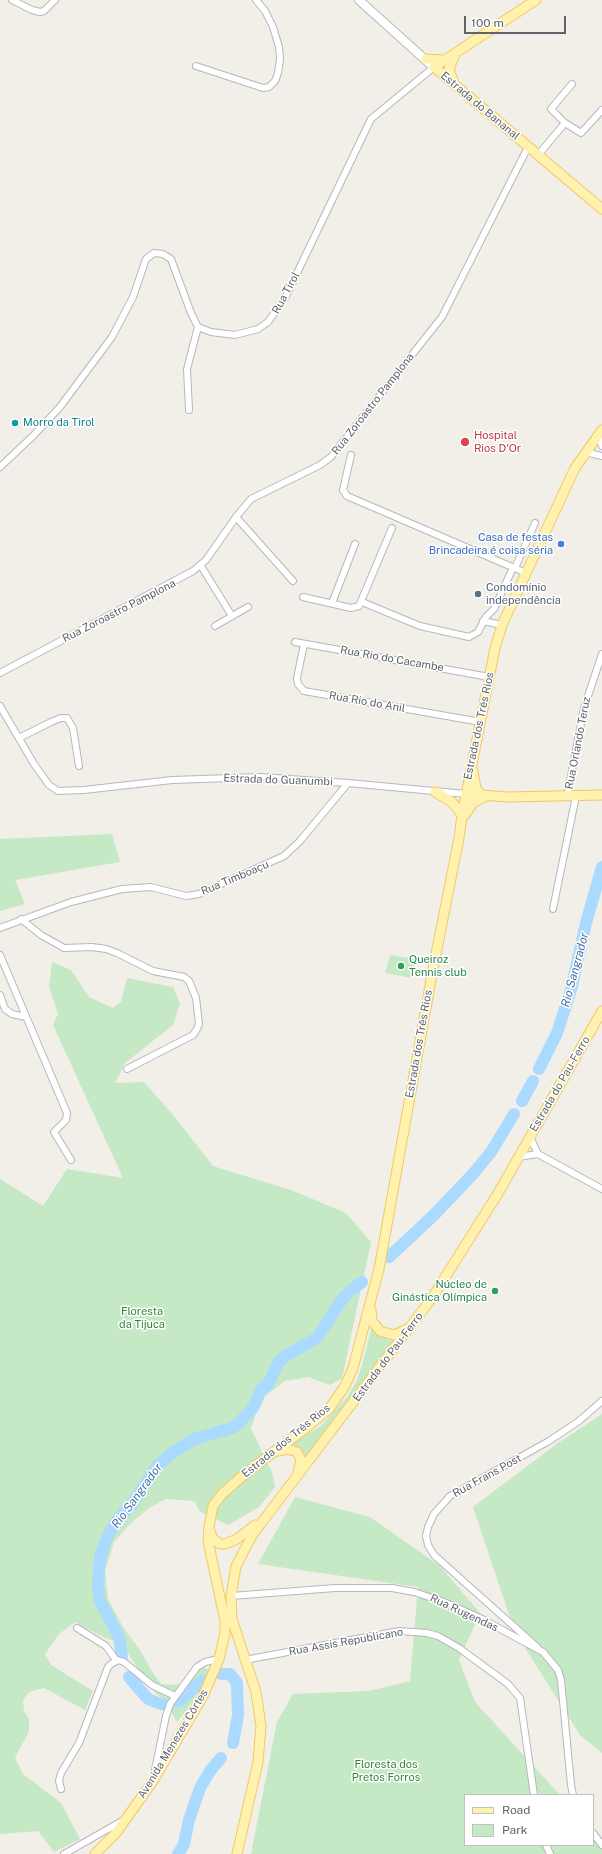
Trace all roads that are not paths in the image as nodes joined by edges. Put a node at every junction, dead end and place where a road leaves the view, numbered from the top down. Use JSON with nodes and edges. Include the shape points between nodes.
{"nodes":[{"id":1,"x":12,"y":0,"type":"edge"},
{"id":2,"x":55,"y":0,"type":"edge"},
{"id":3,"x":256,"y":0,"type":"edge"},
{"id":4,"x":536,"y":0,"type":"edge"},
{"id":5,"x":362,"y":1,"type":"edge"},
{"id":6,"x":456,"y":52,"type":"junction"},
{"id":7,"x":426,"y":59,"type":"junction"},
{"id":8,"x":445,"y":60,"type":"junction"},
{"id":9,"x":196,"y":66,"type":"dead end"},
{"id":10,"x":434,"y":67,"type":"junction"},
{"id":11,"x":572,"y":84,"type":"dead end"},
{"id":12,"x":456,"y":86,"type":"junction"},
{"id":13,"x":602,"y":110,"type":"edge"},
{"id":14,"x":565,"y":123,"type":"junction"},
{"id":15,"x":528,"y":147,"type":"junction"},
{"id":16,"x":538,"y":155,"type":"junction"},
{"id":17,"x":602,"y":209,"type":"edge"},
{"id":18,"x":198,"y":327,"type":"junction"},
{"id":19,"x":188,"y":410,"type":"dead end"},
{"id":20,"x":600,"y":432,"type":"edge"},
{"id":21,"x":602,"y":446,"type":"edge"},
{"id":22,"x":585,"y":452,"type":"junction"},
{"id":23,"x":351,"y":455,"type":"dead end"},
{"id":24,"x":602,"y":456,"type":"edge"},
{"id":25,"x":0,"y":467,"type":"edge"},
{"id":26,"x":236,"y":517,"type":"junction"},
{"id":27,"x":535,"y":523,"type":"dead end"},
{"id":28,"x":392,"y":528,"type":"dead end"},
{"id":29,"x":355,"y":544,"type":"dead end"},
{"id":30,"x":201,"y":566,"type":"junction"},
{"id":31,"x":513,"y":570,"type":"junction"},
{"id":32,"x":526,"y":573,"type":"junction"},
{"id":33,"x":293,"y":581,"type":"dead end"},
{"id":34,"x":304,"y":597,"type":"dead end"},
{"id":35,"x":362,"y":602,"type":"junction"},
{"id":36,"x":332,"y":604,"type":"junction"},
{"id":37,"x":248,"y":607,"type":"dead end"},
{"id":38,"x":232,"y":616,"type":"junction"},
{"id":39,"x":484,"y":620,"type":"junction"},
{"id":40,"x":502,"y":625,"type":"junction"},
{"id":41,"x":215,"y":626,"type":"dead end"},
{"id":42,"x":294,"y":642,"type":"dead end"},
{"id":43,"x":304,"y":644,"type":"junction"},
{"id":44,"x":602,"y":654,"type":"edge"},
{"id":45,"x":600,"y":666,"type":"edge"},
{"id":46,"x":0,"y":673,"type":"edge"},
{"id":47,"x":489,"y":677,"type":"junction"},
{"id":48,"x":0,"y":706,"type":"edge"},
{"id":49,"x":481,"y":722,"type":"junction"},
{"id":50,"x":19,"y":738,"type":"junction"},
{"id":51,"x":472,"y":763,"type":"junction"},
{"id":52,"x":79,"y":766,"type":"dead end"},
{"id":53,"x":348,"y":783,"type":"junction"},
{"id":54,"x":435,"y":792,"type":"junction"},
{"id":55,"x":466,"y":794,"type":"junction"},
{"id":56,"x":602,"y":795,"type":"edge"},
{"id":57,"x":572,"y":796,"type":"junction"},
{"id":58,"x":484,"y":797,"type":"junction"},
{"id":59,"x":461,"y":818,"type":"junction"},
{"id":60,"x":553,"y":909,"type":"dead end"},
{"id":61,"x":21,"y":919,"type":"junction"},
{"id":62,"x":0,"y":928,"type":"edge"},
{"id":63,"x":0,"y":954,"type":"edge"},
{"id":64,"x":0,"y":995,"type":"edge"},
{"id":65,"x":602,"y":1011,"type":"edge"},
{"id":66,"x":26,"y":1017,"type":"junction"},
{"id":67,"x":127,"y":1069,"type":"dead end"},
{"id":68,"x":530,"y":1137,"type":"junction"},
{"id":69,"x":538,"y":1154,"type":"junction"},
{"id":70,"x":518,"y":1157,"type":"junction"},
{"id":71,"x":71,"y":1160,"type":"dead end"},
{"id":72,"x":602,"y":1189,"type":"edge"},
{"id":73,"x":370,"y":1304,"type":"junction"},
{"id":74,"x":412,"y":1326,"type":"junction"},
{"id":75,"x":602,"y":1401,"type":"edge"},
{"id":76,"x":277,"y":1451,"type":"junction"},
{"id":77,"x":296,"y":1478,"type":"junction"},
{"id":78,"x":268,"y":1514,"type":"junction"},
{"id":79,"x":209,"y":1527,"type":"junction"},
{"id":80,"x":231,"y":1596,"type":"junction"},
{"id":81,"x":229,"y":1620,"type":"junction"},
{"id":82,"x":77,"y":1628,"type":"dead end"},
{"id":83,"x":543,"y":1652,"type":"junction"},
{"id":84,"x":219,"y":1659,"type":"junction"},
{"id":85,"x":116,"y":1660,"type":"junction"},
{"id":86,"x":245,"y":1660,"type":"junction"},
{"id":87,"x":175,"y":1696,"type":"junction"},
{"id":88,"x":153,"y":1781,"type":"junction"},
{"id":89,"x":61,"y":1789,"type":"dead end"},
{"id":90,"x":534,"y":1794,"type":"edge"},
{"id":91,"x":573,"y":1794,"type":"edge"},
{"id":92,"x":128,"y":1817,"type":"junction"},
{"id":93,"x":594,"y":1833,"type":"edge"},
{"id":94,"x":602,"y":1845,"type":"edge"},
{"id":95,"x":64,"y":1854,"type":"edge"},
{"id":96,"x":96,"y":1854,"type":"edge"},
{"id":97,"x":237,"y":1854,"type":"edge"}],
"edges":[{"from":1,"to":2,"type":"street","via":[[40,12]]},
{"from":3,"to":9,"type":"street","via":[[266,11],[279,47],[279,66],[275,81],[269,87],[263,88]]},
{"from":4,"to":6,"type":"main road","name":"Rua Tirol"},
{"from":5,"to":7,"type":"street","name":"Estrada do Bananal"},
{"from":6,"to":8,"type":"main road","name":"Rua Tirol"},
{"from":6,"to":12,"type":"main road","via":[[449,69]]},
{"from":7,"to":8,"type":"main road"},
{"from":7,"to":10,"type":"street","name":"Estrada do Bananal"},
{"from":8,"to":10,"type":"main road","name":"Rua Tirol"},
{"from":10,"to":12,"type":"main road","name":"Estrada do Bananal"},
{"from":10,"to":18,"type":"street","name":"Rua Tirol","via":[[371,119],[286,296],[268,322],[258,329],[235,335],[211,332]]},
{"from":11,"to":14,"type":"street","via":[[551,109]]},
{"from":12,"to":15,"type":"main road","name":"Estrada do Bananal"},
{"from":13,"to":14,"type":"street","via":[[581,133]]},
{"from":14,"to":16,"type":"street"},
{"from":15,"to":16,"type":"main road","name":"Estrada do Bananal"},
{"from":15,"to":26,"type":"street","name":"Rua Zoroastro Pamplona","via":[[442,317],[340,447],[320,465],[251,499]]},
{"from":16,"to":17,"type":"main road","name":"Estrada do Bananal"},
{"from":18,"to":19,"type":"street","via":[[187,369]]},
{"from":18,"to":25,"type":"street","via":[[170,259],[159,253],[149,256],[143,265],[133,297],[112,337],[60,407]]},
{"from":20,"to":21,"type":"street"},
{"from":20,"to":22,"type":"main road","name":"Estrada dos Três Rios"},
{"from":22,"to":24,"type":"street"},
{"from":22,"to":32,"type":"main road","name":"Estrada dos Três Rios"},
{"from":23,"to":31,"type":"street","via":[[343,490],[347,496]]},
{"from":26,"to":30,"type":"street","name":"Rua Zoroastro Pamplona"},
{"from":26,"to":33,"type":"street"},
{"from":27,"to":31,"type":"street"},
{"from":28,"to":35,"type":"street"},
{"from":29,"to":36,"type":"street"},
{"from":30,"to":38,"type":"street"},
{"from":30,"to":46,"type":"street","name":"Rua Zoroastro Pamplona"},
{"from":31,"to":32,"type":"street"},
{"from":31,"to":39,"type":"street","via":[[494,609]]},
{"from":32,"to":40,"type":"main road","name":"Estrada dos Três Rios"},
{"from":34,"to":36,"type":"street"},
{"from":35,"to":36,"type":"street","via":[[352,608]]},
{"from":35,"to":39,"type":"street","via":[[420,626],[469,637],[478,632]]},
{"from":37,"to":38,"type":"street"},
{"from":38,"to":41,"type":"street"},
{"from":39,"to":40,"type":"street"},
{"from":40,"to":47,"type":"main road","name":"Estrada dos Três Rios"},
{"from":42,"to":43,"type":"street","name":"Rua Rio do Cacambe"},
{"from":43,"to":47,"type":"street","name":"Rua Rio do Cacambe"},
{"from":43,"to":49,"type":"street","name":"Rua Rio do Anil","via":[[298,684],[304,690]]},
{"from":44,"to":45,"type":"street","name":"Rua Orlando Teruz"},
{"from":45,"to":57,"type":"street","name":"Rua Orlando Teruz","via":[[584,708]]},
{"from":47,"to":49,"type":"main road","name":"Estrada dos Três Rios"},
{"from":48,"to":50,"type":"street","name":"Estrada do Guanumbi"},
{"from":49,"to":51,"type":"main road","name":"Estrada dos Três Rios"},
{"from":50,"to":52,"type":"street","via":[[56,720],[67,718],[73,728]]},
{"from":50,"to":53,"type":"street","name":"Estrada do Guanumbi","via":[[49,785],[58,791],[198,778],[260,777]]},
{"from":51,"to":55,"type":"main road","name":"Estrada dos Três Rios"},
{"from":51,"to":58,"type":"main road","via":[[475,785]]},
{"from":53,"to":54,"type":"street","name":"Estrada do Guanumbi"},
{"from":53,"to":61,"type":"street","name":"Rua Timboaçu","via":[[300,841],[284,856],[199,894],[186,896],[151,887],[122,889],[71,902]]},
{"from":54,"to":55,"type":"street","name":"Estrada do Guanumbi"},
{"from":54,"to":59,"type":"main road","via":[[452,802]]},
{"from":55,"to":58,"type":"main road","name":"Estrada do Guanumbi"},
{"from":55,"to":59,"type":"main road","name":"Estrada dos Três Rios"},
{"from":56,"to":57,"type":"main road","name":"Estrada do Guanumbi"},
{"from":57,"to":58,"type":"main road","name":"Estrada do Guanumbi"},
{"from":57,"to":60,"type":"street","name":"Rua Orlando Teruz"},
{"from":58,"to":59,"type":"main road","via":[[469,807]]},
{"from":59,"to":73,"type":"main road","name":"Estrada dos Três Rios"},
{"from":61,"to":62,"type":"street","name":"Rua Timboaçu"},
{"from":61,"to":67,"type":"street","via":[[40,935],[64,948],[106,949],[153,971],[184,977],[189,981],[196,998],[199,1024],[193,1035]]},
{"from":63,"to":66,"type":"street"},
{"from":64,"to":66,"type":"street","via":[[8,1012],[16,1017]]},
{"from":65,"to":68,"type":"main road","name":"Estrada do Pau-Ferro"},
{"from":66,"to":71,"type":"street","via":[[67,1113],[66,1120],[54,1132]]},
{"from":68,"to":69,"type":"street"},
{"from":68,"to":70,"type":"main road","name":"Estrada do Pau-Ferro"},
{"from":69,"to":70,"type":"street"},
{"from":69,"to":72,"type":"street"},
{"from":70,"to":74,"type":"main road","name":"Estrada do Pau-Ferro","via":[[466,1246]]},
{"from":73,"to":74,"type":"main road","via":[[372,1321],[380,1331],[397,1334]]},
{"from":73,"to":76,"type":"main road","name":"Estrada dos Três Rios","via":[[346,1386],[337,1400],[318,1418]]},
{"from":74,"to":77,"type":"main road","name":"Estrada do Pau-Ferro"},
{"from":75,"to":83,"type":"street","name":"Rua Frans Post","via":[[579,1421],[549,1440],[450,1496],[434,1514],[426,1532],[428,1545],[437,1558]]},
{"from":76,"to":77,"type":"main road","via":[[293,1450],[299,1456],[301,1460]]},
{"from":76,"to":79,"type":"main road","name":"Estrada dos Três Rios","via":[[247,1472],[218,1498],[213,1506]]},
{"from":77,"to":78,"type":"main road","name":"Estrada do Pau-Ferro"},
{"from":78,"to":79,"type":"main road","via":[[241,1537],[225,1544],[213,1539]]},
{"from":78,"to":80,"type":"main road","name":"Estrada do Pau-Ferro","via":[[253,1534],[236,1566]]},
{"from":79,"to":81,"type":"main road","name":"Estrada dos Três Rios","via":[[211,1560]]},
{"from":80,"to":81,"type":"main road","name":"Estrada do Pau-Ferro"},
{"from":80,"to":83,"type":"street","name":"Rua Rugendas","via":[[358,1587],[399,1589],[444,1602]]},
{"from":81,"to":84,"type":"main road","name":"Avenida Menezes Côrtes"},
{"from":81,"to":86,"type":"main road","name":"Estrada dos Três Rios"},
{"from":82,"to":85,"type":"street","via":[[106,1646]]},
{"from":83,"to":91,"type":"street","name":"Rua Rugendas","via":[[558,1670],[561,1680]]},
{"from":84,"to":87,"type":"street","via":[[201,1664]]},
{"from":84,"to":88,"type":"main road","name":"Avenida Menezes Côrtes","via":[[203,1696]]},
{"from":85,"to":87,"type":"street","via":[[124,1662],[152,1685]]},
{"from":85,"to":89,"type":"street","via":[[108,1667],[79,1743],[61,1773]]},
{"from":86,"to":90,"type":"street","name":"Rua Assis Republicano","via":[[399,1631],[427,1632],[438,1636],[508,1684],[520,1698]]},
{"from":86,"to":97,"type":"main road","name":"Estrada dos Três Rios","via":[[258,1701],[261,1740]]},
{"from":87,"to":88,"type":"street","via":[[166,1716]]},
{"from":88,"to":92,"type":"main road","name":"Avenida Menezes Côrtes"},
{"from":92,"to":95,"type":"street"},
{"from":92,"to":96,"type":"main road","name":"Avenida Menezes Côrtes"},
{"from":93,"to":94,"type":"street"}]}
